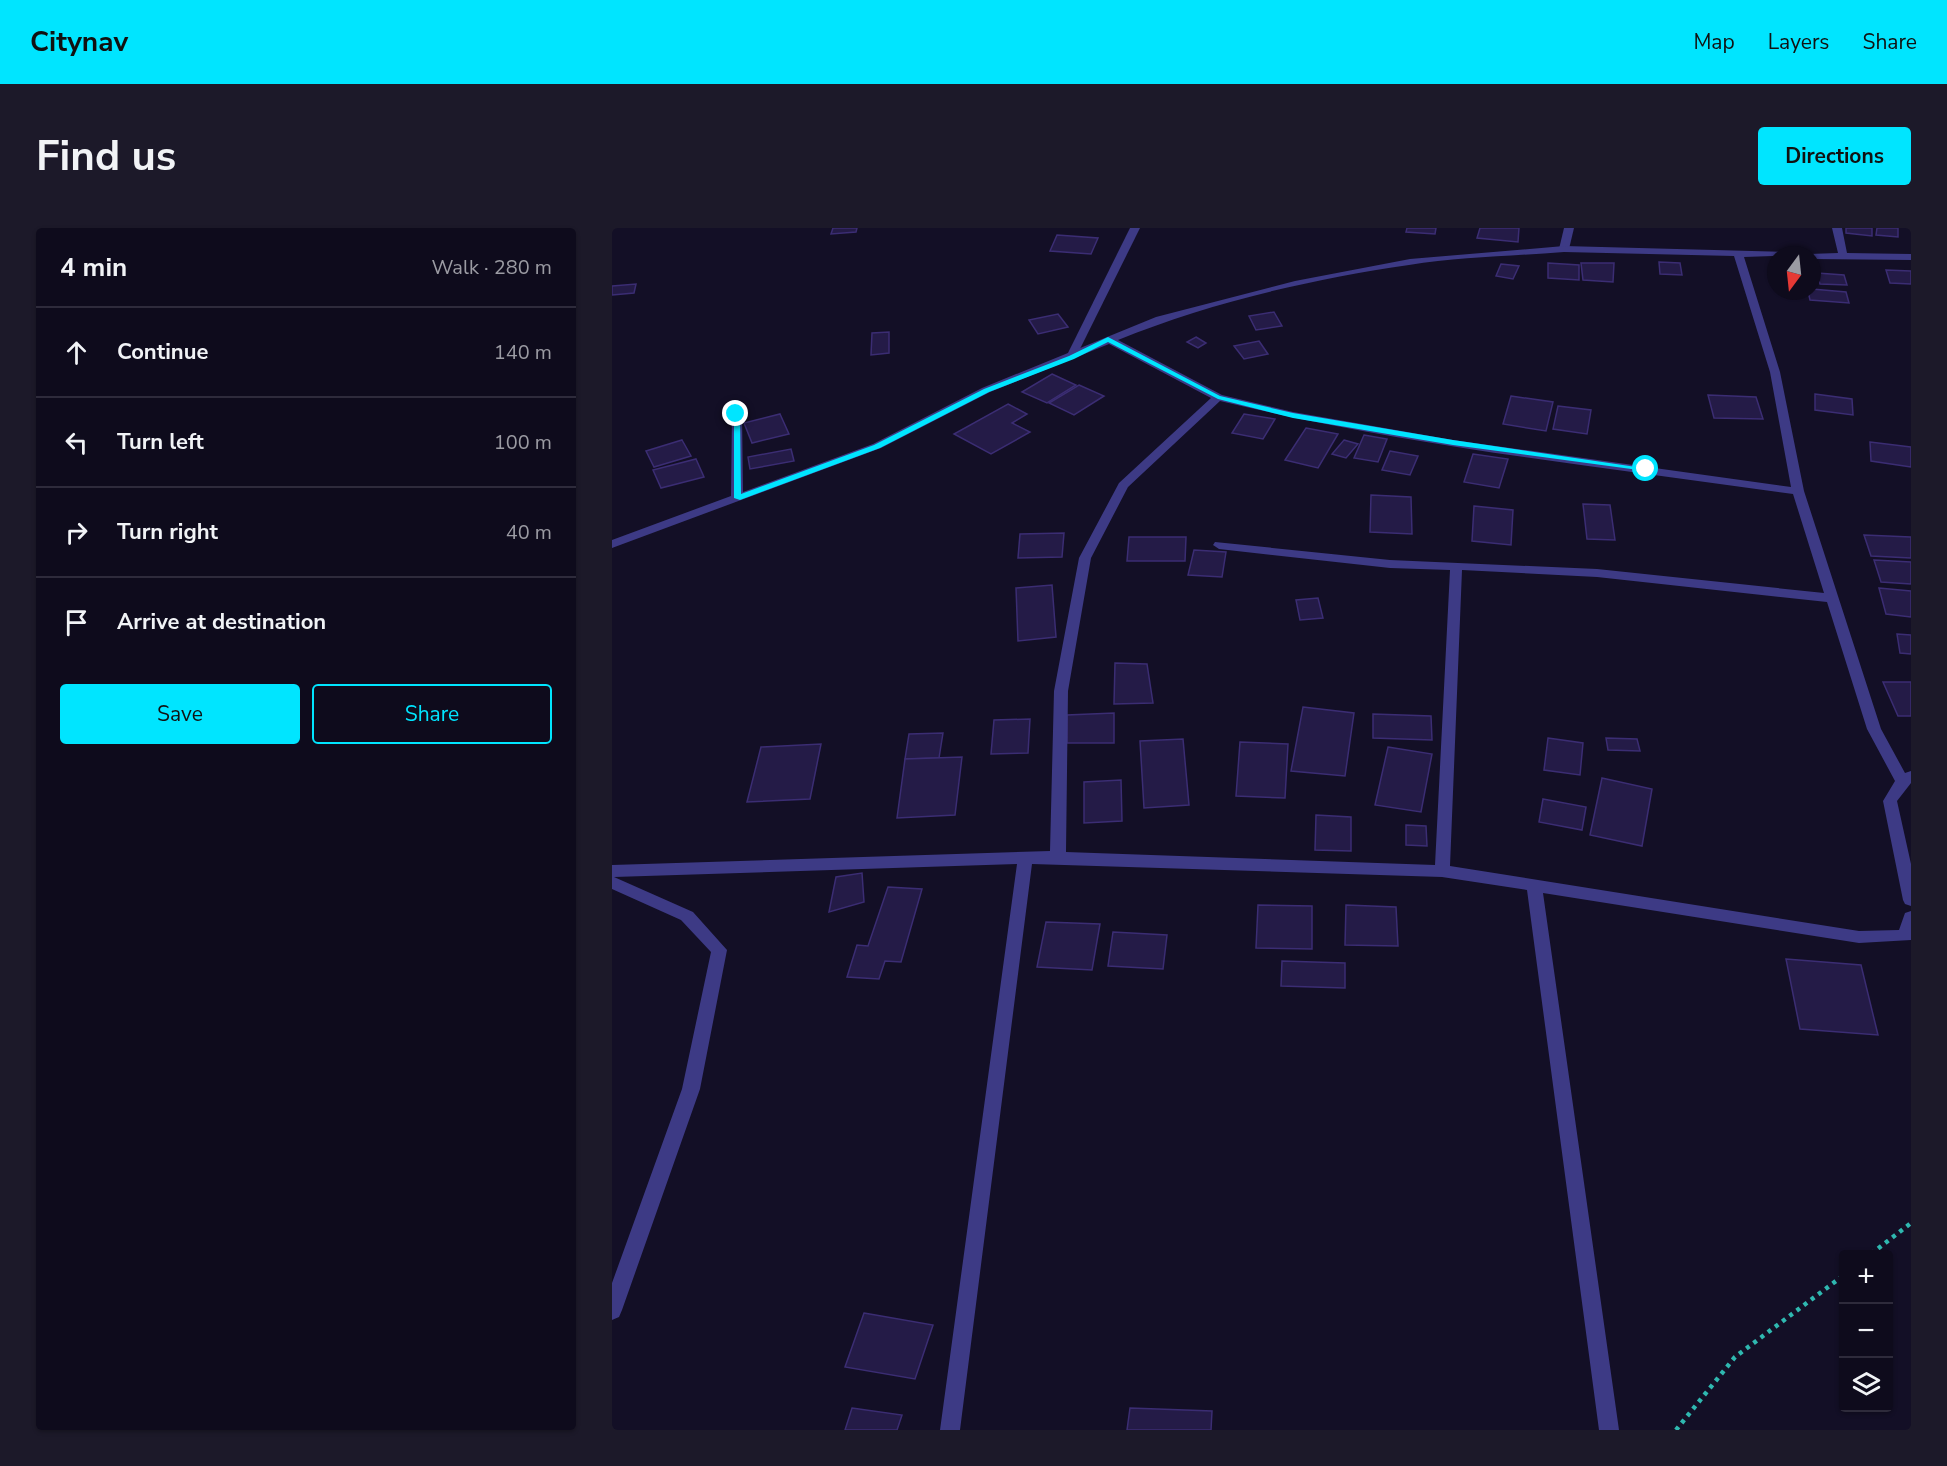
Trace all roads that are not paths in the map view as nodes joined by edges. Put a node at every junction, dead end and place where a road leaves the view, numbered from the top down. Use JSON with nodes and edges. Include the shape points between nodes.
{"nodes":[{"id":1,"x":1135,"y":228,"type":"edge"},
{"id":2,"x":1569,"y":228,"type":"edge"},
{"id":3,"x":1837,"y":228,"type":"edge"},
{"id":4,"x":1564,"y":249,"type":"junction"},
{"id":5,"x":1738,"y":253,"type":"junction"},
{"id":6,"x":1767,"y":254,"type":"edge"},
{"id":7,"x":1821,"y":256,"type":"edge"},
{"id":8,"x":1843,"y":257,"type":"junction"},
{"id":9,"x":1911,"y":257,"type":"edge"},
{"id":10,"x":1108,"y":339,"type":"junction"},
{"id":11,"x":1071,"y":357,"type":"junction"},
{"id":12,"x":1218,"y":397,"type":"junction"},
{"id":13,"x":736,"y":414,"type":"dead end"},
{"id":14,"x":1798,"y":491,"type":"junction"},
{"id":15,"x":737,"y":498,"type":"junction"},
{"id":16,"x":612,"y":544,"type":"edge"},
{"id":17,"x":1219,"y":544,"type":"dead end"},
{"id":18,"x":1456,"y":566,"type":"junction"},
{"id":19,"x":1832,"y":598,"type":"junction"},
{"id":20,"x":1906,"y":778,"type":"edge"},
{"id":21,"x":1058,"y":857,"type":"junction"},
{"id":22,"x":1025,"y":859,"type":"junction"},
{"id":23,"x":612,"y":872,"type":"edge"},
{"id":24,"x":1442,"y":872,"type":"junction"},
{"id":25,"x":612,"y":882,"type":"edge"},
{"id":26,"x":1534,"y":886,"type":"junction"},
{"id":27,"x":1911,"y":900,"type":"edge"},
{"id":28,"x":1911,"y":917,"type":"edge"},
{"id":29,"x":1908,"y":942,"type":"edge"},
{"id":30,"x":612,"y":1310,"type":"edge"},
{"id":31,"x":950,"y":1430,"type":"edge"},
{"id":32,"x":1609,"y":1430,"type":"edge"}],
"edges":[{"from":1,"to":11,"type":"street"},
{"from":2,"to":4,"type":"street"},
{"from":3,"to":8,"type":"street"},
{"from":4,"to":5,"type":"street"},
{"from":4,"to":10,"type":"street","via":[[1410,262],[1295,284],[1160,319]]},
{"from":5,"to":6,"type":"street"},
{"from":5,"to":14,"type":"street","via":[[1775,372]]},
{"from":7,"to":8,"type":"street"},
{"from":8,"to":9,"type":"street"},
{"from":10,"to":11,"type":"street"},
{"from":10,"to":12,"type":"street"},
{"from":11,"to":15,"type":"street","via":[[986,390],[877,446]]},
{"from":12,"to":14,"type":"street","via":[[1293,415],[1453,443]]},
{"from":12,"to":21,"type":"street","via":[[1123,485],[1085,558],[1061,691]]},
{"from":13,"to":15,"type":"street"},
{"from":14,"to":19,"type":"street"},
{"from":15,"to":16,"type":"street"},
{"from":17,"to":18,"type":"street","via":[[1390,564]]},
{"from":18,"to":19,"type":"street","via":[[1597,573]]},
{"from":18,"to":24,"type":"street"},
{"from":19,"to":20,"type":"street","via":[[1874,729]]},
{"from":20,"to":27,"type":"street","via":[[1890,801]]},
{"from":21,"to":22,"type":"street"},
{"from":21,"to":24,"type":"street"},
{"from":22,"to":23,"type":"street"},
{"from":22,"to":31,"type":"street"},
{"from":24,"to":26,"type":"street"},
{"from":25,"to":30,"type":"street","via":[[687,916],[719,950],[691,1089]]},
{"from":26,"to":29,"type":"street"},
{"from":26,"to":32,"type":"street"},
{"from":28,"to":29,"type":"street"}]}
